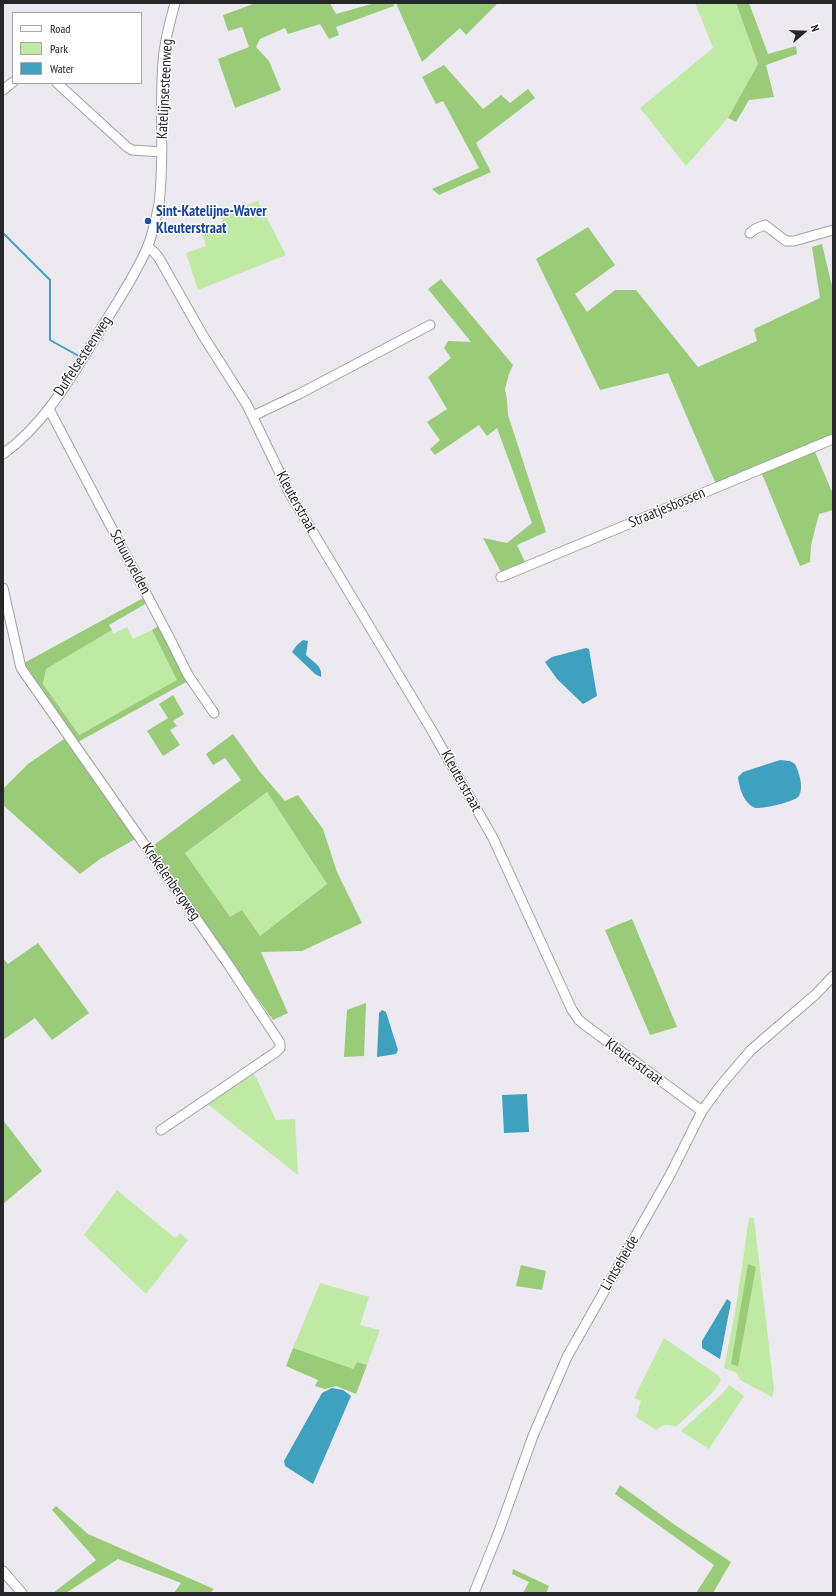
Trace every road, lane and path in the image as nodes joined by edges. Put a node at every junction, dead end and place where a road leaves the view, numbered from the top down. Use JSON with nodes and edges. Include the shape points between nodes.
{"nodes":[{"id":1,"x":175,"y":3,"type":"edge"},
{"id":2,"x":12,"y":83,"type":"edge"},
{"id":3,"x":58,"y":84,"type":"edge"},
{"id":4,"x":3,"y":90,"type":"edge"},
{"id":5,"x":162,"y":152,"type":"junction"},
{"id":6,"x":833,"y":230,"type":"edge"},
{"id":7,"x":750,"y":233,"type":"dead end"},
{"id":8,"x":148,"y":247,"type":"junction"},
{"id":9,"x":430,"y":325,"type":"dead end"},
{"id":10,"x":49,"y":409,"type":"junction"},
{"id":11,"x":253,"y":416,"type":"junction"},
{"id":12,"x":833,"y":440,"type":"edge"},
{"id":13,"x":3,"y":454,"type":"edge"},
{"id":14,"x":501,"y":577,"type":"dead end"},
{"id":15,"x":3,"y":588,"type":"edge"},
{"id":16,"x":214,"y":713,"type":"dead end"},
{"id":17,"x":833,"y":976,"type":"edge"},
{"id":18,"x":702,"y":1111,"type":"junction"},
{"id":19,"x":161,"y":1130,"type":"dead end"},
{"id":20,"x":3,"y":1571,"type":"edge"},
{"id":21,"x":22,"y":1593,"type":"edge"},
{"id":22,"x":474,"y":1593,"type":"edge"}],
"edges":[{"from":1,"to":5,"type":"street","name":"Katelijnsesteenweg","via":[[163,62]]},
{"from":2,"to":4,"type":"street"},
{"from":3,"to":5,"type":"street","via":[[132,150]]},
{"from":5,"to":8,"type":"street","name":"Katelijnsesteenweg","via":[[158,204]]},
{"from":6,"to":7,"type":"street","via":[[794,241],[786,241],[765,225]]},
{"from":8,"to":10,"type":"street","name":"Duffelsesteenweg","via":[[130,282]]},
{"from":8,"to":11,"type":"street","name":"Kleuterstraat","via":[[159,258]]},
{"from":9,"to":11,"type":"street"},
{"from":10,"to":13,"type":"street","name":"Duffelsesteenweg","via":[[22,439]]},
{"from":10,"to":16,"type":"street","name":"Schuurvelden","via":[[188,675]]},
{"from":11,"to":18,"type":"street","name":"Kleuterstraat","via":[[290,494],[431,728],[493,838],[572,1010],[585,1025]]},
{"from":12,"to":14,"type":"street","name":"Straatjesbossen"},
{"from":15,"to":19,"type":"street","name":"Krekelenbergweg","via":[[21,668],[228,964],[280,1043],[280,1048],[276,1052]]},
{"from":17,"to":18,"type":"street","name":"Lintseheide","via":[[811,999],[752,1050],[721,1084]]},
{"from":18,"to":22,"type":"street","name":"Lintseheide","via":[[670,1175],[567,1357],[533,1436]]},
{"from":20,"to":21,"type":"street"}]}
